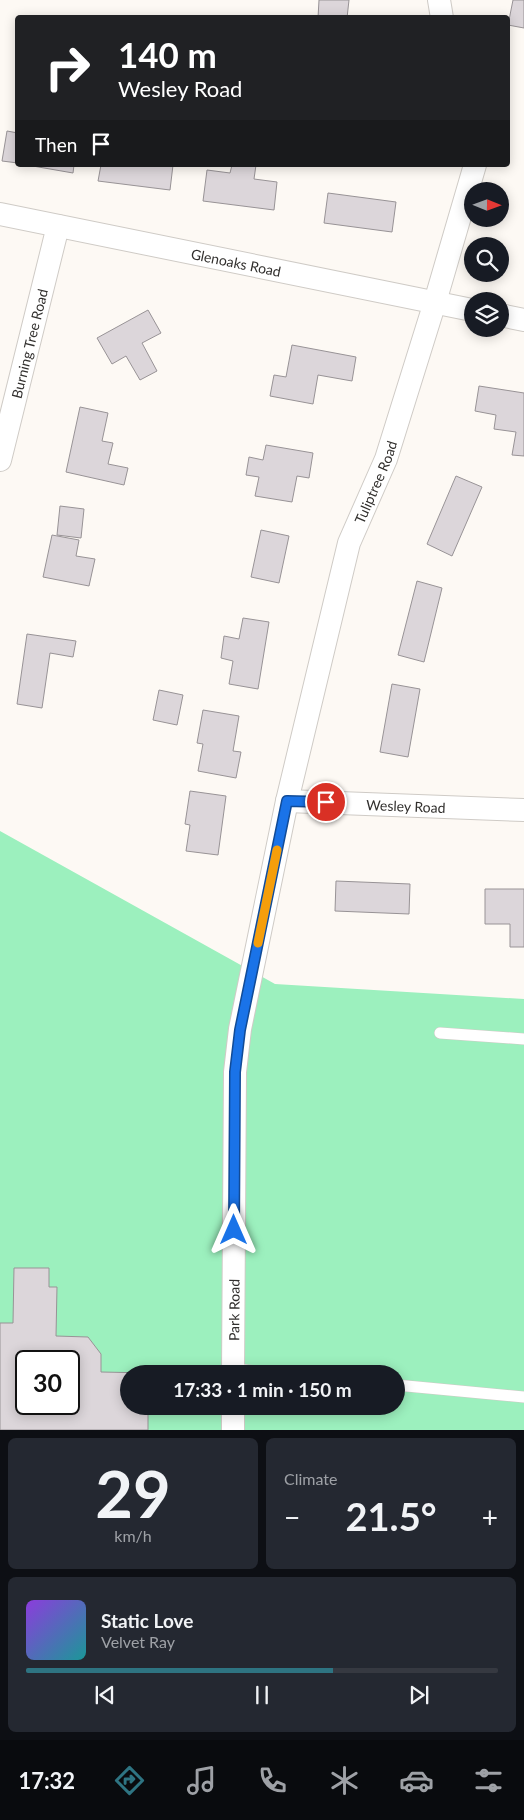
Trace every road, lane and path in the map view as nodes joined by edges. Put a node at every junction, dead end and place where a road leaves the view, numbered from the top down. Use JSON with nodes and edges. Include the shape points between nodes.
{"nodes":[{"id":1,"x":439,"y":0,"type":"edge"},
{"id":2,"x":442,"y":15,"type":"edge"},
{"id":3,"x":475,"y":167,"type":"edge"},
{"id":4,"x":0,"y":214,"type":"edge"},
{"id":5,"x":58,"y":226,"type":"junction"},
{"id":6,"x":435,"y":302,"type":"junction"},
{"id":7,"x":464,"y":308,"type":"edge"},
{"id":8,"x":509,"y":317,"type":"edge"},
{"id":9,"x":524,"y":320,"type":"edge"},
{"id":10,"x":0,"y":460,"type":"edge"},
{"id":11,"x":287,"y":801,"type":"junction"},
{"id":12,"x":524,"y":810,"type":"edge"},
{"id":13,"x":440,"y":1033,"type":"dead end"},
{"id":14,"x":524,"y":1039,"type":"edge"},
{"id":15,"x":233,"y":1365,"type":"edge"},
{"id":16,"x":405,"y":1386,"type":"edge"},
{"id":17,"x":524,"y":1398,"type":"edge"},
{"id":18,"x":233,"y":1415,"type":"edge"},
{"id":19,"x":233,"y":1430,"type":"edge"}],
"edges":[{"from":1,"to":2,"type":"street"},
{"from":3,"to":6,"type":"street","name":"Tuliptree Road"},
{"from":4,"to":5,"type":"street","name":"Glenoaks Road"},
{"from":5,"to":6,"type":"street","name":"Glenoaks Road"},
{"from":5,"to":10,"type":"street","name":"Burning Tree Road"},
{"from":6,"to":7,"type":"street","name":"Glenoaks Road"},
{"from":6,"to":11,"type":"street","name":"Tuliptree Road","via":[[386,460],[349,543]]},
{"from":8,"to":9,"type":"street"},
{"from":11,"to":12,"type":"street","name":"Wesley Road"},
{"from":11,"to":15,"type":"street","name":"Park Road","via":[[240,1030],[235,1072]]},
{"from":13,"to":14,"type":"lane"},
{"from":16,"to":17,"type":"lane"},
{"from":18,"to":19,"type":"street"}]}
